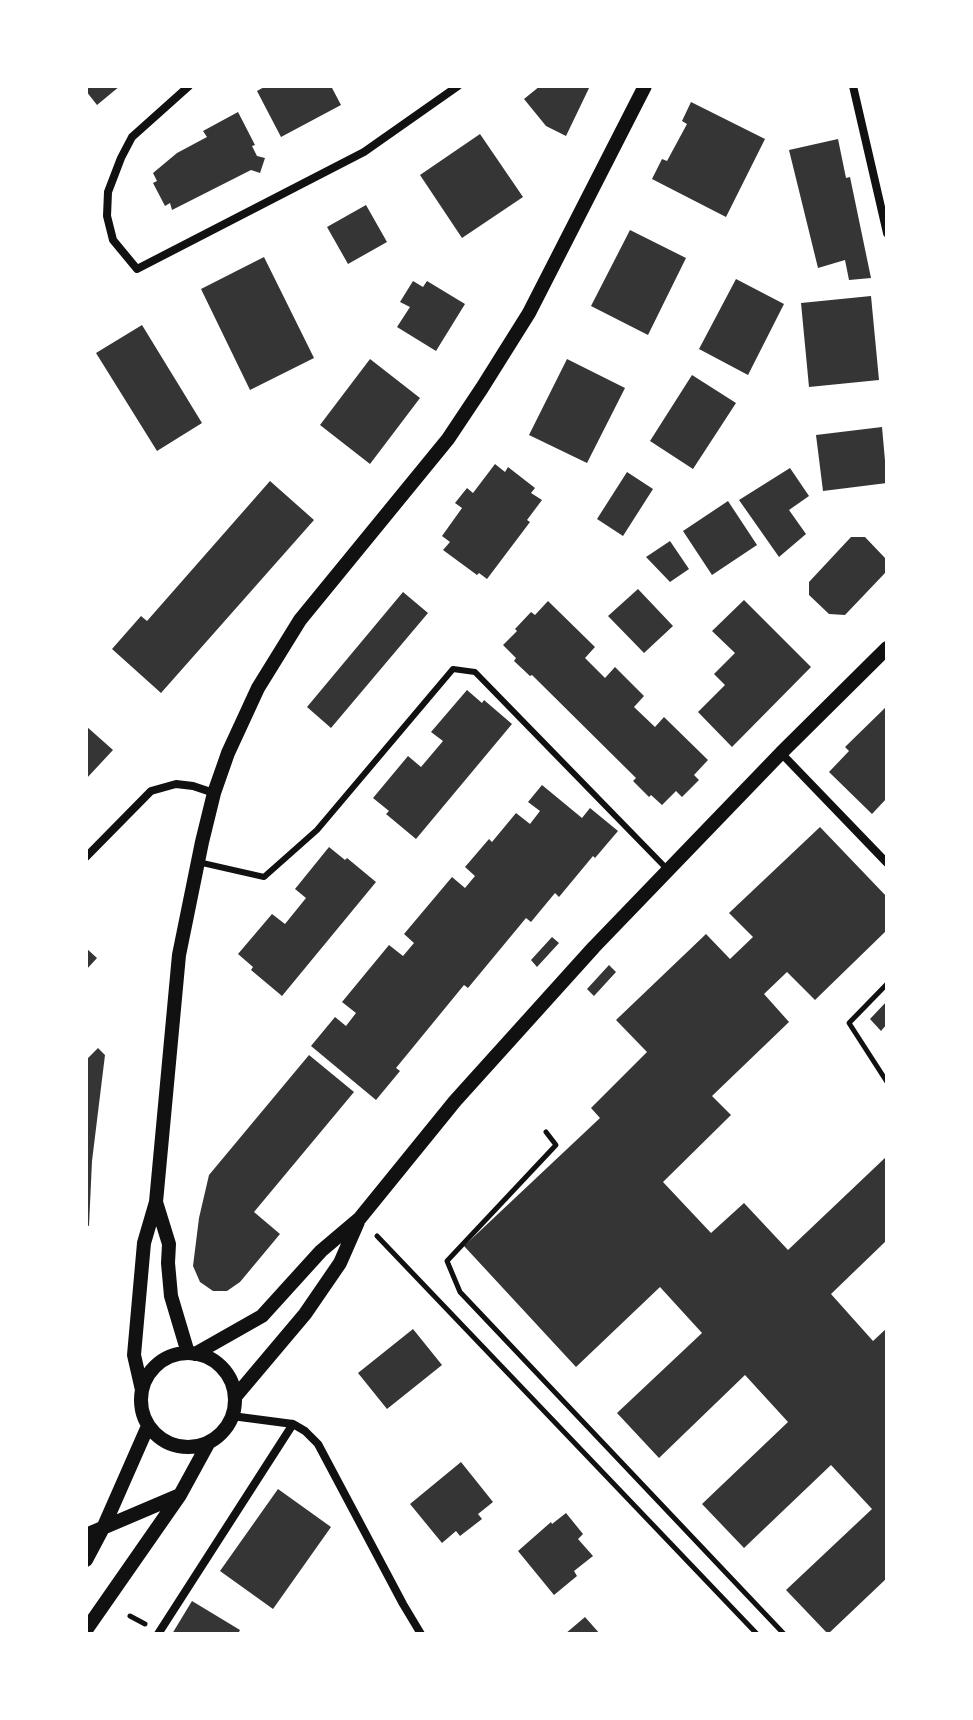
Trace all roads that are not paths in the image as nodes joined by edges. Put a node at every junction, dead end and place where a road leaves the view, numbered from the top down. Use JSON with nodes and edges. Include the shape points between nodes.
{"nodes":[{"id":1,"x":189,"y":86,"type":"edge"},
{"id":2,"x":458,"y":86,"type":"edge"},
{"id":3,"x":645,"y":86,"type":"edge"},
{"id":4,"x":853,"y":86,"type":"edge"},
{"id":5,"x":887,"y":233,"type":"edge"},
{"id":6,"x":887,"y":648,"type":"edge"},
{"id":7,"x":781,"y":753,"type":"junction"},
{"id":8,"x":214,"y":793,"type":"junction"},
{"id":9,"x":86,"y":857,"type":"edge"},
{"id":10,"x":198,"y":862,"type":"junction"},
{"id":11,"x":887,"y":863,"type":"edge"},
{"id":12,"x":668,"y":870,"type":"junction"},
{"id":13,"x":156,"y":1202,"type":"junction"},
{"id":14,"x":360,"y":1218,"type":"junction"},
{"id":15,"x":191,"y":1353,"type":"junction"},
{"id":16,"x":142,"y":1390,"type":"junction"},
{"id":17,"x":235,"y":1397,"type":"junction"},
{"id":18,"x":232,"y":1416,"type":"junction"},
{"id":19,"x":293,"y":1424,"type":"junction"},
{"id":20,"x":148,"y":1426,"type":"junction"},
{"id":21,"x":209,"y":1442,"type":"junction"},
{"id":22,"x":180,"y":1495,"type":"junction"},
{"id":23,"x":104,"y":1526,"type":"junction"},
{"id":24,"x":86,"y":1535,"type":"edge"},
{"id":25,"x":86,"y":1560,"type":"edge"},
{"id":26,"x":86,"y":1630,"type":"edge"},
{"id":27,"x":158,"y":1634,"type":"edge"},
{"id":28,"x":421,"y":1634,"type":"edge"}],
"edges":[{"from":1,"to":2,"type":"street","via":[[132,137],[108,192],[113,240],[137,269],[364,152]]},
{"from":3,"to":8,"type":"street","via":[[529,313],[448,439],[300,620],[258,688]]},
{"from":4,"to":5,"type":"street"},
{"from":6,"to":7,"type":"street"},
{"from":7,"to":11,"type":"street"},
{"from":7,"to":12,"type":"street"},
{"from":8,"to":9,"type":"street","via":[[176,784],[151,791]]},
{"from":8,"to":10,"type":"street"},
{"from":10,"to":12,"type":"lane","via":[[264,877],[317,830],[453,669],[475,672]]},
{"from":10,"to":13,"type":"street","via":[[179,955]]},
{"from":12,"to":14,"type":"street","via":[[455,1101]]},
{"from":13,"to":15,"type":"street","via":[[169,1244],[171,1296]]},
{"from":13,"to":16,"type":"street","via":[[144,1243],[134,1355]]},
{"from":14,"to":15,"type":"street","via":[[321,1251],[262,1316]]},
{"from":14,"to":17,"type":"street","via":[[340,1263],[305,1314]]},
{"from":15,"to":16,"type":"street","via":[[159,1363]]},
{"from":15,"to":17,"type":"street","via":[[223,1368]]},
{"from":16,"to":20,"type":"street"},
{"from":17,"to":18,"type":"street"},
{"from":18,"to":19,"type":"street"},
{"from":18,"to":21,"type":"street"},
{"from":19,"to":27,"type":"street"},
{"from":19,"to":28,"type":"street","via":[[318,1444]]},
{"from":20,"to":21,"type":"street","via":[[169,1444],[196,1447]]},
{"from":20,"to":23,"type":"street"},
{"from":21,"to":22,"type":"street"},
{"from":22,"to":23,"type":"street"},
{"from":22,"to":26,"type":"street"},
{"from":23,"to":24,"type":"street"},
{"from":23,"to":25,"type":"street"}]}
